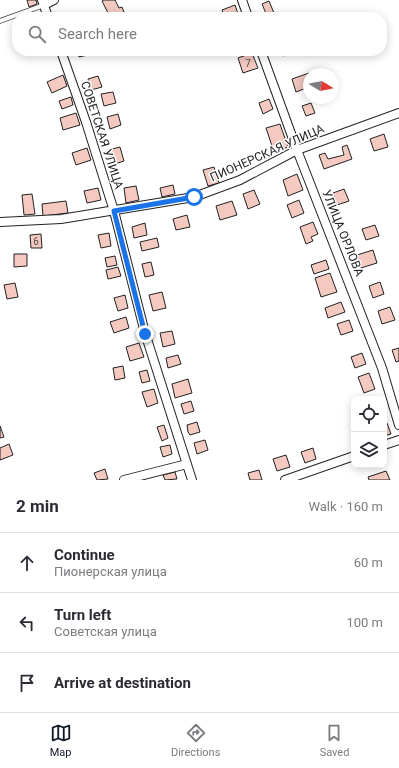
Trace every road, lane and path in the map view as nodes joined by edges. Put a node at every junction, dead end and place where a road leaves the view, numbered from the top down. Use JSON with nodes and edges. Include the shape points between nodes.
{"nodes":[{"id":1,"x":54,"y":0,"type":"edge"},
{"id":2,"x":242,"y":0,"type":"edge"},
{"id":3,"x":43,"y":2,"type":"edge"},
{"id":4,"x":20,"y":12,"type":"edge"},
{"id":5,"x":46,"y":12,"type":"edge"},
{"id":6,"x":246,"y":12,"type":"edge"},
{"id":7,"x":12,"y":16,"type":"edge"},
{"id":8,"x":0,"y":21,"type":"edge"},
{"id":9,"x":62,"y":56,"type":"edge"},
{"id":10,"x":263,"y":56,"type":"edge"},
{"id":11,"x":399,"y":113,"type":"edge"},
{"id":12,"x":297,"y":150,"type":"junction"},
{"id":13,"x":114,"y":211,"type":"junction"},
{"id":14,"x":0,"y":222,"type":"edge"},
{"id":15,"x":399,"y":426,"type":"edge"},
{"id":16,"x":399,"y":440,"type":"edge"},
{"id":17,"x":387,"y":444,"type":"edge"},
{"id":18,"x":351,"y":457,"type":"edge"},
{"id":19,"x":187,"y":464,"type":"junction"},
{"id":20,"x":124,"y":480,"type":"edge"},
{"id":21,"x":192,"y":480,"type":"edge"},
{"id":22,"x":284,"y":480,"type":"edge"}],
"edges":[{"from":1,"to":3,"type":"street"},
{"from":2,"to":6,"type":"street"},
{"from":3,"to":4,"type":"lane"},
{"from":3,"to":5,"type":"street"},
{"from":7,"to":8,"type":"lane"},
{"from":9,"to":13,"type":"street","name":"СОВЕТСКАЯ УЛИЦА"},
{"from":10,"to":12,"type":"street","name":"УЛИЦА ОРЛОВА"},
{"from":11,"to":12,"type":"street","name":"ПИОНЕРСКАЯ УЛИЦА"},
{"from":12,"to":13,"type":"street","name":"ПИОНЕРСКАЯ УЛИЦА","via":[[240,180],[194,197]]},
{"from":12,"to":15,"type":"street","name":"УЛИЦА ОРЛОВА","via":[[382,368]]},
{"from":13,"to":14,"type":"street","name":"ПИОНЕРСКАЯ УЛИЦА","via":[[60,219]]},
{"from":13,"to":19,"type":"street","name":"СОВЕТСКАЯ УЛИЦА","via":[[145,334]]},
{"from":16,"to":17,"type":"street"},
{"from":18,"to":22,"type":"street"},
{"from":19,"to":20,"type":"street"},
{"from":19,"to":21,"type":"street","name":"СОВЕТСКАЯ УЛИЦА"}]}
